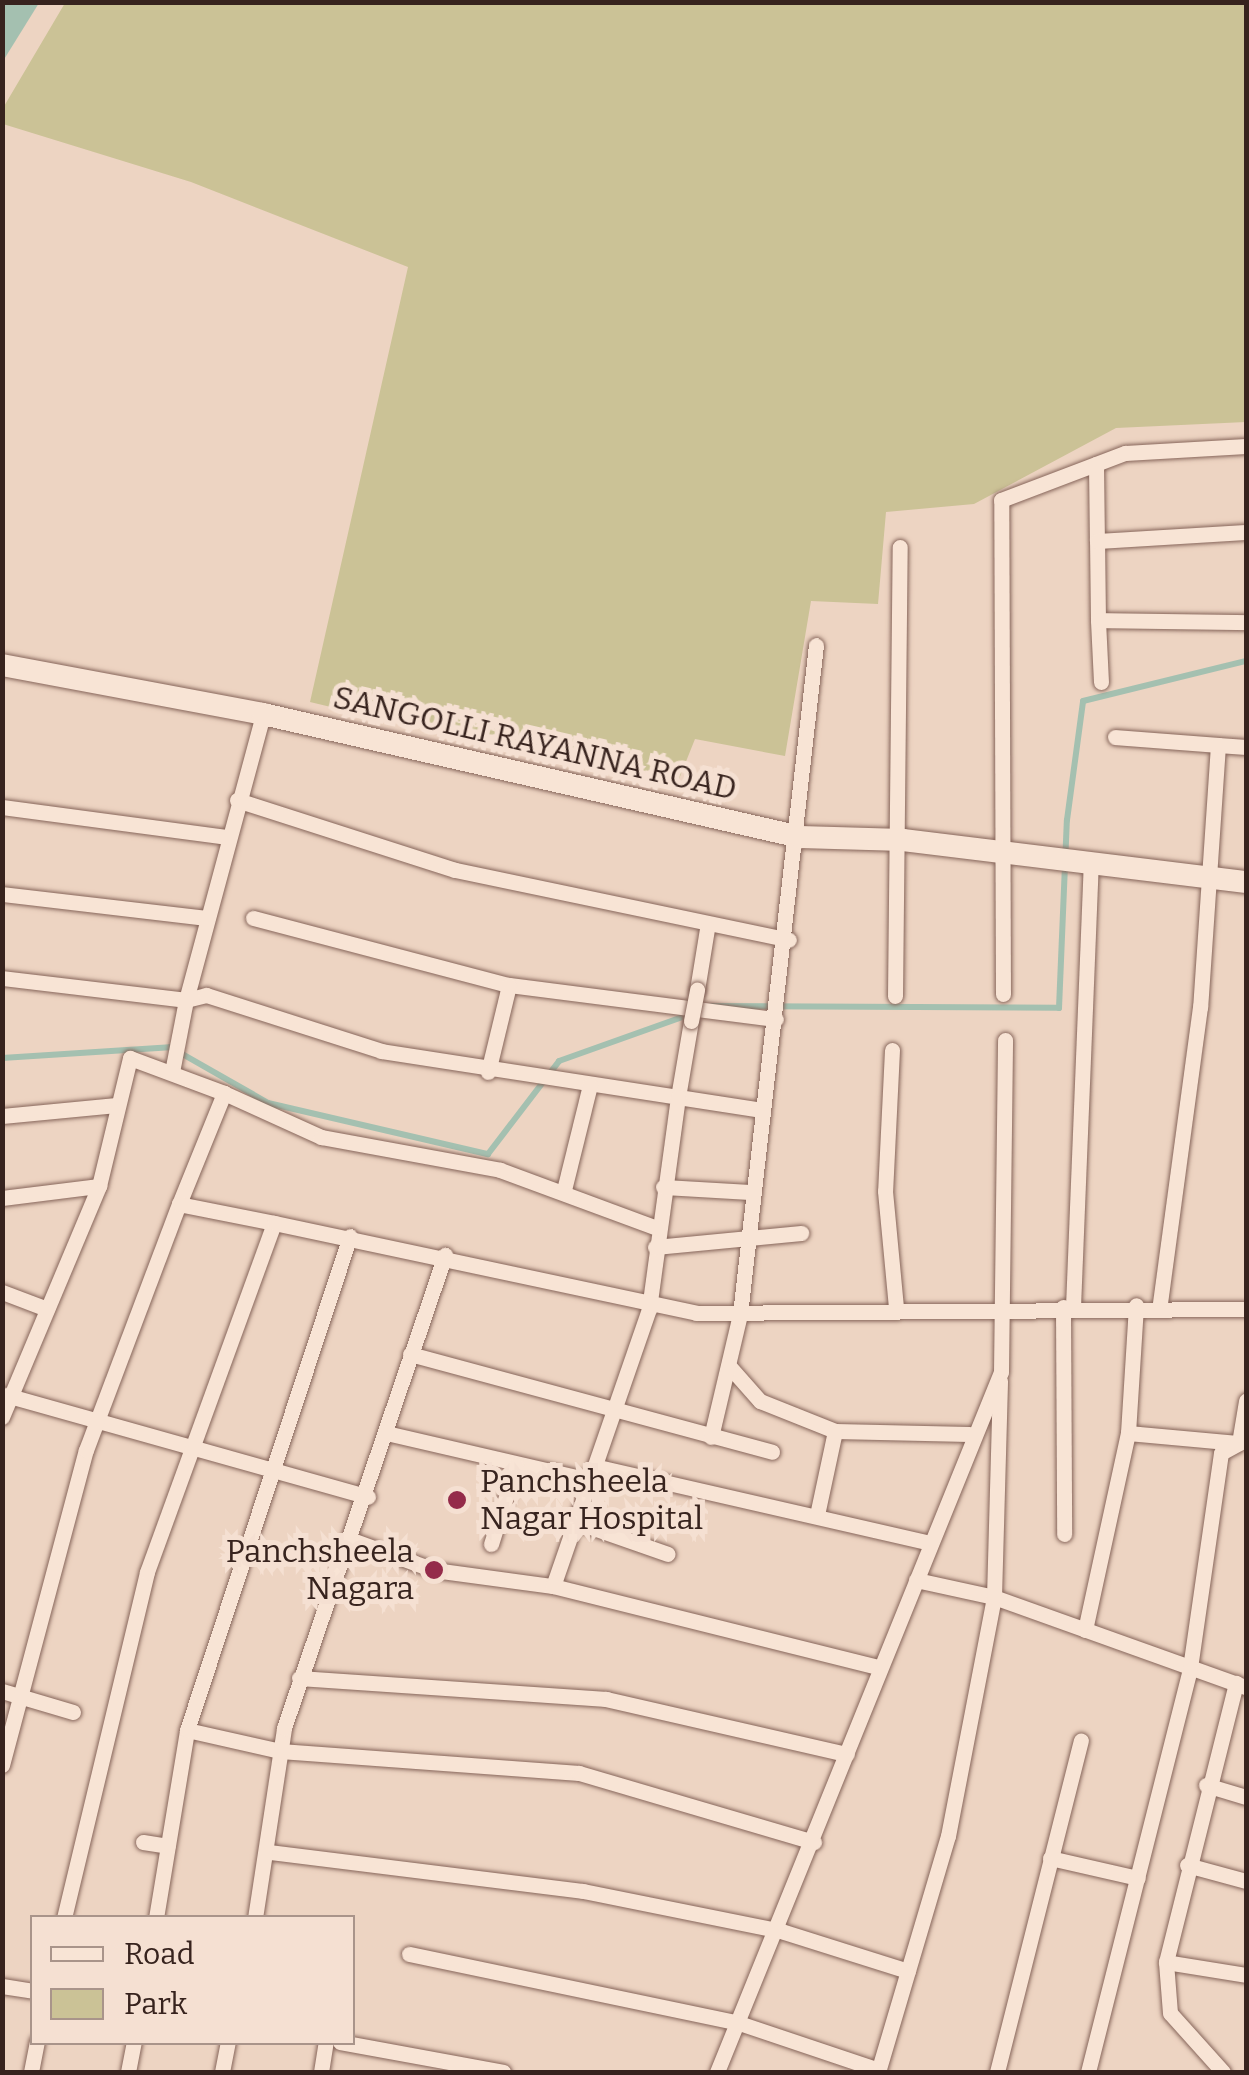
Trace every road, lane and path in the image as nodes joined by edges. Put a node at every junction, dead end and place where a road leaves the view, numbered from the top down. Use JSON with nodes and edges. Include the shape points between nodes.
{"nodes":[{"id":1,"x":1246,"y":446,"type":"edge"},
{"id":2,"x":1096,"y":464,"type":"junction"},
{"id":3,"x":1246,"y":532,"type":"edge"},
{"id":4,"x":1097,"y":541,"type":"junction"},
{"id":5,"x":900,"y":547,"type":"dead end"},
{"id":6,"x":1098,"y":620,"type":"junction"},
{"id":7,"x":1246,"y":622,"type":"edge"},
{"id":8,"x":816,"y":645,"type":"dead end"},
{"id":9,"x":2,"y":665,"type":"edge"},
{"id":10,"x":1101,"y":682,"type":"dead end"},
{"id":11,"x":263,"y":714,"type":"junction"},
{"id":12,"x":1116,"y":737,"type":"dead end"},
{"id":13,"x":1218,"y":744,"type":"junction"},
{"id":14,"x":1246,"y":747,"type":"edge"},
{"id":15,"x":237,"y":800,"type":"junction"},
{"id":16,"x":2,"y":808,"type":"edge"},
{"id":17,"x":800,"y":836,"type":"junction"},
{"id":18,"x":226,"y":838,"type":"junction"},
{"id":19,"x":903,"y":840,"type":"junction"},
{"id":20,"x":1002,"y":854,"type":"junction"},
{"id":21,"x":1073,"y":864,"type":"junction"},
{"id":22,"x":1208,"y":880,"type":"junction"},
{"id":23,"x":1246,"y":882,"type":"edge"},
{"id":24,"x":2,"y":894,"type":"edge"},
{"id":25,"x":206,"y":918,"type":"junction"},
{"id":26,"x":253,"y":918,"type":"dead end"},
{"id":27,"x":707,"y":929,"type":"junction"},
{"id":28,"x":788,"y":940,"type":"junction"},
{"id":29,"x":2,"y":978,"type":"edge"},
{"id":30,"x":509,"y":984,"type":"junction"},
{"id":31,"x":1003,"y":994,"type":"dead end"},
{"id":32,"x":895,"y":996,"type":"dead end"},
{"id":33,"x":186,"y":1000,"type":"junction"},
{"id":34,"x":695,"y":1005,"type":"junction"},
{"id":35,"x":776,"y":1018,"type":"junction"},
{"id":36,"x":1004,"y":1040,"type":"dead end"},
{"id":37,"x":892,"y":1050,"type":"dead end"},
{"id":38,"x":173,"y":1066,"type":"junction"},
{"id":39,"x":488,"y":1072,"type":"junction"},
{"id":40,"x":590,"y":1085,"type":"junction"},
{"id":41,"x":224,"y":1093,"type":"junction"},
{"id":42,"x":678,"y":1098,"type":"junction"},
{"id":43,"x":116,"y":1104,"type":"junction"},
{"id":44,"x":762,"y":1110,"type":"junction"},
{"id":45,"x":2,"y":1116,"type":"edge"},
{"id":46,"x":99,"y":1186,"type":"junction"},
{"id":47,"x":663,"y":1187,"type":"junction"},
{"id":48,"x":564,"y":1190,"type":"junction"},
{"id":49,"x":750,"y":1192,"type":"junction"},
{"id":50,"x":2,"y":1198,"type":"edge"},
{"id":51,"x":179,"y":1204,"type":"junction"},
{"id":52,"x":274,"y":1224,"type":"junction"},
{"id":53,"x":657,"y":1228,"type":"junction"},
{"id":54,"x":801,"y":1234,"type":"dead end"},
{"id":55,"x":350,"y":1236,"type":"junction"},
{"id":56,"x":746,"y":1245,"type":"junction"},
{"id":57,"x":655,"y":1247,"type":"junction"},
{"id":58,"x":445,"y":1254,"type":"junction"},
{"id":59,"x":2,"y":1292,"type":"edge"},
{"id":60,"x":1160,"y":1304,"type":"junction"},
{"id":61,"x":998,"y":1305,"type":"junction"},
{"id":62,"x":1136,"y":1305,"type":"junction"},
{"id":63,"x":1068,"y":1307,"type":"junction"},
{"id":64,"x":896,"y":1308,"type":"junction"},
{"id":65,"x":649,"y":1309,"type":"junction"},
{"id":66,"x":1246,"y":1309,"type":"edge"},
{"id":67,"x":47,"y":1310,"type":"junction"},
{"id":68,"x":740,"y":1314,"type":"junction"},
{"id":69,"x":410,"y":1354,"type":"junction"},
{"id":70,"x":729,"y":1366,"type":"junction"},
{"id":71,"x":1000,"y":1372,"type":"junction"},
{"id":72,"x":7,"y":1395,"type":"edge"},
{"id":73,"x":1246,"y":1401,"type":"edge"},
{"id":74,"x":612,"y":1406,"type":"junction"},
{"id":75,"x":2,"y":1417,"type":"edge"},
{"id":76,"x":104,"y":1419,"type":"junction"},
{"id":77,"x":835,"y":1431,"type":"junction"},
{"id":78,"x":386,"y":1433,"type":"junction"},
{"id":79,"x":1128,"y":1433,"type":"junction"},
{"id":80,"x":969,"y":1434,"type":"junction"},
{"id":81,"x":711,"y":1437,"type":"junction"},
{"id":82,"x":192,"y":1444,"type":"junction"},
{"id":83,"x":1243,"y":1444,"type":"edge"},
{"id":84,"x":772,"y":1452,"type":"dead end"},
{"id":85,"x":516,"y":1465,"type":"junction"},
{"id":86,"x":275,"y":1472,"type":"junction"},
{"id":87,"x":592,"y":1473,"type":"junction"},
{"id":88,"x":368,"y":1497,"type":"junction"},
{"id":89,"x":817,"y":1515,"type":"junction"},
{"id":90,"x":576,"y":1522,"type":"junction"},
{"id":91,"x":1064,"y":1534,"type":"dead end"},
{"id":92,"x":352,"y":1540,"type":"junction"},
{"id":93,"x":929,"y":1543,"type":"junction"},
{"id":94,"x":491,"y":1544,"type":"dead end"},
{"id":95,"x":668,"y":1554,"type":"dead end"},
{"id":96,"x":916,"y":1580,"type":"junction"},
{"id":97,"x":553,"y":1586,"type":"junction"},
{"id":98,"x":994,"y":1597,"type":"junction"},
{"id":99,"x":1085,"y":1630,"type":"junction"},
{"id":100,"x":878,"y":1667,"type":"junction"},
{"id":101,"x":1190,"y":1668,"type":"junction"},
{"id":102,"x":298,"y":1678,"type":"junction"},
{"id":103,"x":1241,"y":1685,"type":"edge"},
{"id":104,"x":10,"y":1693,"type":"edge"},
{"id":105,"x":73,"y":1712,"type":"dead end"},
{"id":106,"x":187,"y":1730,"type":"junction"},
{"id":107,"x":1081,"y":1740,"type":"dead end"},
{"id":108,"x":280,"y":1751,"type":"junction"},
{"id":109,"x":847,"y":1754,"type":"junction"},
{"id":110,"x":2,"y":1765,"type":"edge"},
{"id":111,"x":1206,"y":1785,"type":"junction"},
{"id":112,"x":1246,"y":1797,"type":"edge"},
{"id":113,"x":144,"y":1842,"type":"dead end"},
{"id":114,"x":814,"y":1842,"type":"junction"},
{"id":115,"x":168,"y":1846,"type":"junction"},
{"id":116,"x":270,"y":1852,"type":"junction"},
{"id":117,"x":1050,"y":1858,"type":"junction"},
{"id":118,"x":1187,"y":1865,"type":"junction"},
{"id":119,"x":1138,"y":1878,"type":"junction"},
{"id":120,"x":1246,"y":1882,"type":"edge"},
{"id":121,"x":65,"y":1915,"type":"edge"},
{"id":122,"x":156,"y":1915,"type":"edge"},
{"id":123,"x":256,"y":1915,"type":"edge"},
{"id":124,"x":781,"y":1931,"type":"junction"},
{"id":125,"x":409,"y":1954,"type":"dead end"},
{"id":126,"x":1166,"y":1962,"type":"junction"},
{"id":127,"x":908,"y":1971,"type":"junction"},
{"id":128,"x":1246,"y":1975,"type":"edge"},
{"id":129,"x":2,"y":1986,"type":"edge"},
{"id":130,"x":30,"y":1991,"type":"edge"},
{"id":131,"x":739,"y":2023,"type":"junction"},
{"id":132,"x":36,"y":2045,"type":"edge"},
{"id":133,"x":133,"y":2045,"type":"edge"},
{"id":134,"x":227,"y":2045,"type":"edge"},
{"id":135,"x":326,"y":2045,"type":"edge"},
{"id":136,"x":355,"y":2045,"type":"edge"},
{"id":137,"x":878,"y":2071,"type":"edge"},
{"id":138,"x":31,"y":2072,"type":"edge"},
{"id":139,"x":128,"y":2072,"type":"edge"},
{"id":140,"x":222,"y":2072,"type":"edge"},
{"id":141,"x":321,"y":2072,"type":"edge"},
{"id":142,"x":504,"y":2072,"type":"edge"},
{"id":143,"x":716,"y":2072,"type":"edge"},
{"id":144,"x":997,"y":2072,"type":"edge"},
{"id":145,"x":1088,"y":2072,"type":"edge"},
{"id":146,"x":1223,"y":2072,"type":"edge"}],
"edges":[{"from":1,"to":2,"type":"street"},
{"from":2,"to":4,"type":"street"},
{"from":2,"to":20,"type":"street","via":[[1002,500]]},
{"from":3,"to":4,"type":"street"},
{"from":4,"to":6,"type":"street"},
{"from":5,"to":19,"type":"street"},
{"from":6,"to":7,"type":"street"},
{"from":6,"to":10,"type":"street"},
{"from":8,"to":17,"type":"street"},
{"from":9,"to":11,"type":"street","name":"SANGOLLI RAYANNA ROAD"},
{"from":11,"to":15,"type":"street"},
{"from":11,"to":17,"type":"street","name":"SANGOLLI RAYANNA ROAD"},
{"from":12,"to":13,"type":"street"},
{"from":13,"to":14,"type":"street"},
{"from":13,"to":22,"type":"street"},
{"from":15,"to":18,"type":"street"},
{"from":15,"to":27,"type":"street","via":[[418,860]]},
{"from":16,"to":18,"type":"street"},
{"from":17,"to":19,"type":"street","name":"SANGOLLI RAYANNA ROAD"},
{"from":17,"to":28,"type":"street"},
{"from":18,"to":25,"type":"street"},
{"from":19,"to":20,"type":"street","name":"SANGOLLI RAYANNA ROAD"},
{"from":19,"to":32,"type":"street"},
{"from":20,"to":21,"type":"street","name":"SANGOLLI RAYANNA ROAD"},
{"from":20,"to":31,"type":"street"},
{"from":21,"to":22,"type":"street","name":"SANGOLLI RAYANNA ROAD"},
{"from":21,"to":63,"type":"street"},
{"from":22,"to":23,"type":"street","name":"SANGOLLI RAYANNA ROAD"},
{"from":22,"to":60,"type":"street"},
{"from":24,"to":25,"type":"street"},
{"from":25,"to":33,"type":"street"},
{"from":26,"to":30,"type":"street"},
{"from":27,"to":28,"type":"street"},
{"from":27,"to":34,"type":"street"},
{"from":28,"to":35,"type":"street"},
{"from":29,"to":33,"type":"street"},
{"from":30,"to":34,"type":"street"},
{"from":30,"to":39,"type":"street"},
{"from":33,"to":38,"type":"street"},
{"from":33,"to":39,"type":"street","via":[[206,995],[340,1040]]},
{"from":34,"to":35,"type":"street"},
{"from":34,"to":42,"type":"street"},
{"from":35,"to":44,"type":"street"},
{"from":36,"to":61,"type":"street"},
{"from":37,"to":64,"type":"street","via":[[885,1191]]},
{"from":38,"to":41,"type":"street"},
{"from":38,"to":43,"type":"street","via":[[130,1058]]},
{"from":39,"to":40,"type":"street"},
{"from":40,"to":42,"type":"street"},
{"from":40,"to":48,"type":"street"},
{"from":41,"to":48,"type":"street","via":[[322,1137]]},
{"from":41,"to":51,"type":"street"},
{"from":42,"to":44,"type":"street"},
{"from":42,"to":47,"type":"street"},
{"from":43,"to":45,"type":"street"},
{"from":43,"to":46,"type":"street"},
{"from":44,"to":49,"type":"street"},
{"from":46,"to":50,"type":"street"},
{"from":46,"to":67,"type":"street"},
{"from":47,"to":49,"type":"street"},
{"from":47,"to":53,"type":"street"},
{"from":48,"to":53,"type":"street"},
{"from":49,"to":56,"type":"street"},
{"from":51,"to":52,"type":"street"},
{"from":51,"to":76,"type":"street"},
{"from":52,"to":55,"type":"street"},
{"from":52,"to":82,"type":"street"},
{"from":53,"to":57,"type":"street"},
{"from":54,"to":56,"type":"street"},
{"from":55,"to":58,"type":"street"},
{"from":55,"to":86,"type":"street"},
{"from":56,"to":57,"type":"street"},
{"from":56,"to":68,"type":"street"},
{"from":57,"to":65,"type":"street"},
{"from":58,"to":65,"type":"street"},
{"from":58,"to":69,"type":"street"},
{"from":59,"to":67,"type":"street"},
{"from":60,"to":62,"type":"street"},
{"from":60,"to":66,"type":"street"},
{"from":61,"to":63,"type":"street"},
{"from":61,"to":64,"type":"street"},
{"from":61,"to":71,"type":"street"},
{"from":62,"to":63,"type":"street"},
{"from":62,"to":79,"type":"street"},
{"from":63,"to":91,"type":"street"},
{"from":64,"to":68,"type":"street"},
{"from":65,"to":68,"type":"street"},
{"from":65,"to":74,"type":"street"},
{"from":67,"to":72,"type":"street"},
{"from":68,"to":70,"type":"street"},
{"from":69,"to":74,"type":"street"},
{"from":69,"to":78,"type":"street"},
{"from":70,"to":77,"type":"street","via":[[760,1401]]},
{"from":70,"to":81,"type":"street"},
{"from":71,"to":80,"type":"street"},
{"from":71,"to":98,"type":"street"},
{"from":72,"to":75,"type":"street"},
{"from":72,"to":76,"type":"street"},
{"from":73,"to":83,"type":"street"},
{"from":74,"to":81,"type":"street"},
{"from":74,"to":87,"type":"street"},
{"from":76,"to":82,"type":"street"},
{"from":76,"to":104,"type":"street","via":[[86,1450]]},
{"from":77,"to":80,"type":"street"},
{"from":77,"to":89,"type":"street"},
{"from":78,"to":85,"type":"street"},
{"from":78,"to":88,"type":"street"},
{"from":79,"to":83,"type":"street"},
{"from":79,"to":99,"type":"street"},
{"from":80,"to":93,"type":"street"},
{"from":81,"to":84,"type":"street"},
{"from":82,"to":86,"type":"street"},
{"from":82,"to":121,"type":"street","via":[[147,1572]]},
{"from":83,"to":101,"type":"street","via":[[1221,1453]]},
{"from":85,"to":87,"type":"street"},
{"from":85,"to":94,"type":"street"},
{"from":86,"to":88,"type":"street"},
{"from":86,"to":106,"type":"street"},
{"from":87,"to":89,"type":"street"},
{"from":87,"to":90,"type":"street"},
{"from":88,"to":92,"type":"street"},
{"from":89,"to":93,"type":"street"},
{"from":90,"to":95,"type":"street"},
{"from":90,"to":97,"type":"street"},
{"from":92,"to":97,"type":"street","via":[[434,1570]]},
{"from":92,"to":102,"type":"street"},
{"from":93,"to":96,"type":"street"},
{"from":96,"to":98,"type":"street"},
{"from":96,"to":100,"type":"street"},
{"from":97,"to":100,"type":"street"},
{"from":98,"to":99,"type":"street"},
{"from":98,"to":127,"type":"street","via":[[948,1836]]},
{"from":99,"to":101,"type":"street"},
{"from":100,"to":109,"type":"street"},
{"from":101,"to":103,"type":"street"},
{"from":101,"to":119,"type":"street"},
{"from":102,"to":108,"type":"street"},
{"from":102,"to":109,"type":"street","via":[[606,1700]]},
{"from":103,"to":111,"type":"street"},
{"from":104,"to":105,"type":"street"},
{"from":104,"to":110,"type":"street"},
{"from":106,"to":108,"type":"street"},
{"from":106,"to":115,"type":"street"},
{"from":107,"to":117,"type":"street"},
{"from":108,"to":114,"type":"street","via":[[579,1773]]},
{"from":108,"to":116,"type":"street"},
{"from":109,"to":114,"type":"street"},
{"from":111,"to":112,"type":"street"},
{"from":111,"to":118,"type":"street"},
{"from":113,"to":115,"type":"street"},
{"from":114,"to":124,"type":"street"},
{"from":115,"to":122,"type":"street"},
{"from":116,"to":123,"type":"street"},
{"from":116,"to":124,"type":"street","via":[[583,1891]]},
{"from":117,"to":119,"type":"street"},
{"from":117,"to":144,"type":"street"},
{"from":118,"to":120,"type":"street"},
{"from":118,"to":126,"type":"street"},
{"from":119,"to":145,"type":"street"},
{"from":124,"to":127,"type":"street"},
{"from":124,"to":131,"type":"street"},
{"from":125,"to":131,"type":"street"},
{"from":126,"to":128,"type":"street"},
{"from":126,"to":146,"type":"street","via":[[1170,2013]]},
{"from":127,"to":137,"type":"street"},
{"from":129,"to":130,"type":"street"},
{"from":131,"to":137,"type":"street"},
{"from":131,"to":143,"type":"street"},
{"from":132,"to":138,"type":"street"},
{"from":133,"to":139,"type":"street"},
{"from":134,"to":140,"type":"street"},
{"from":135,"to":141,"type":"street"},
{"from":136,"to":142,"type":"street"}]}
